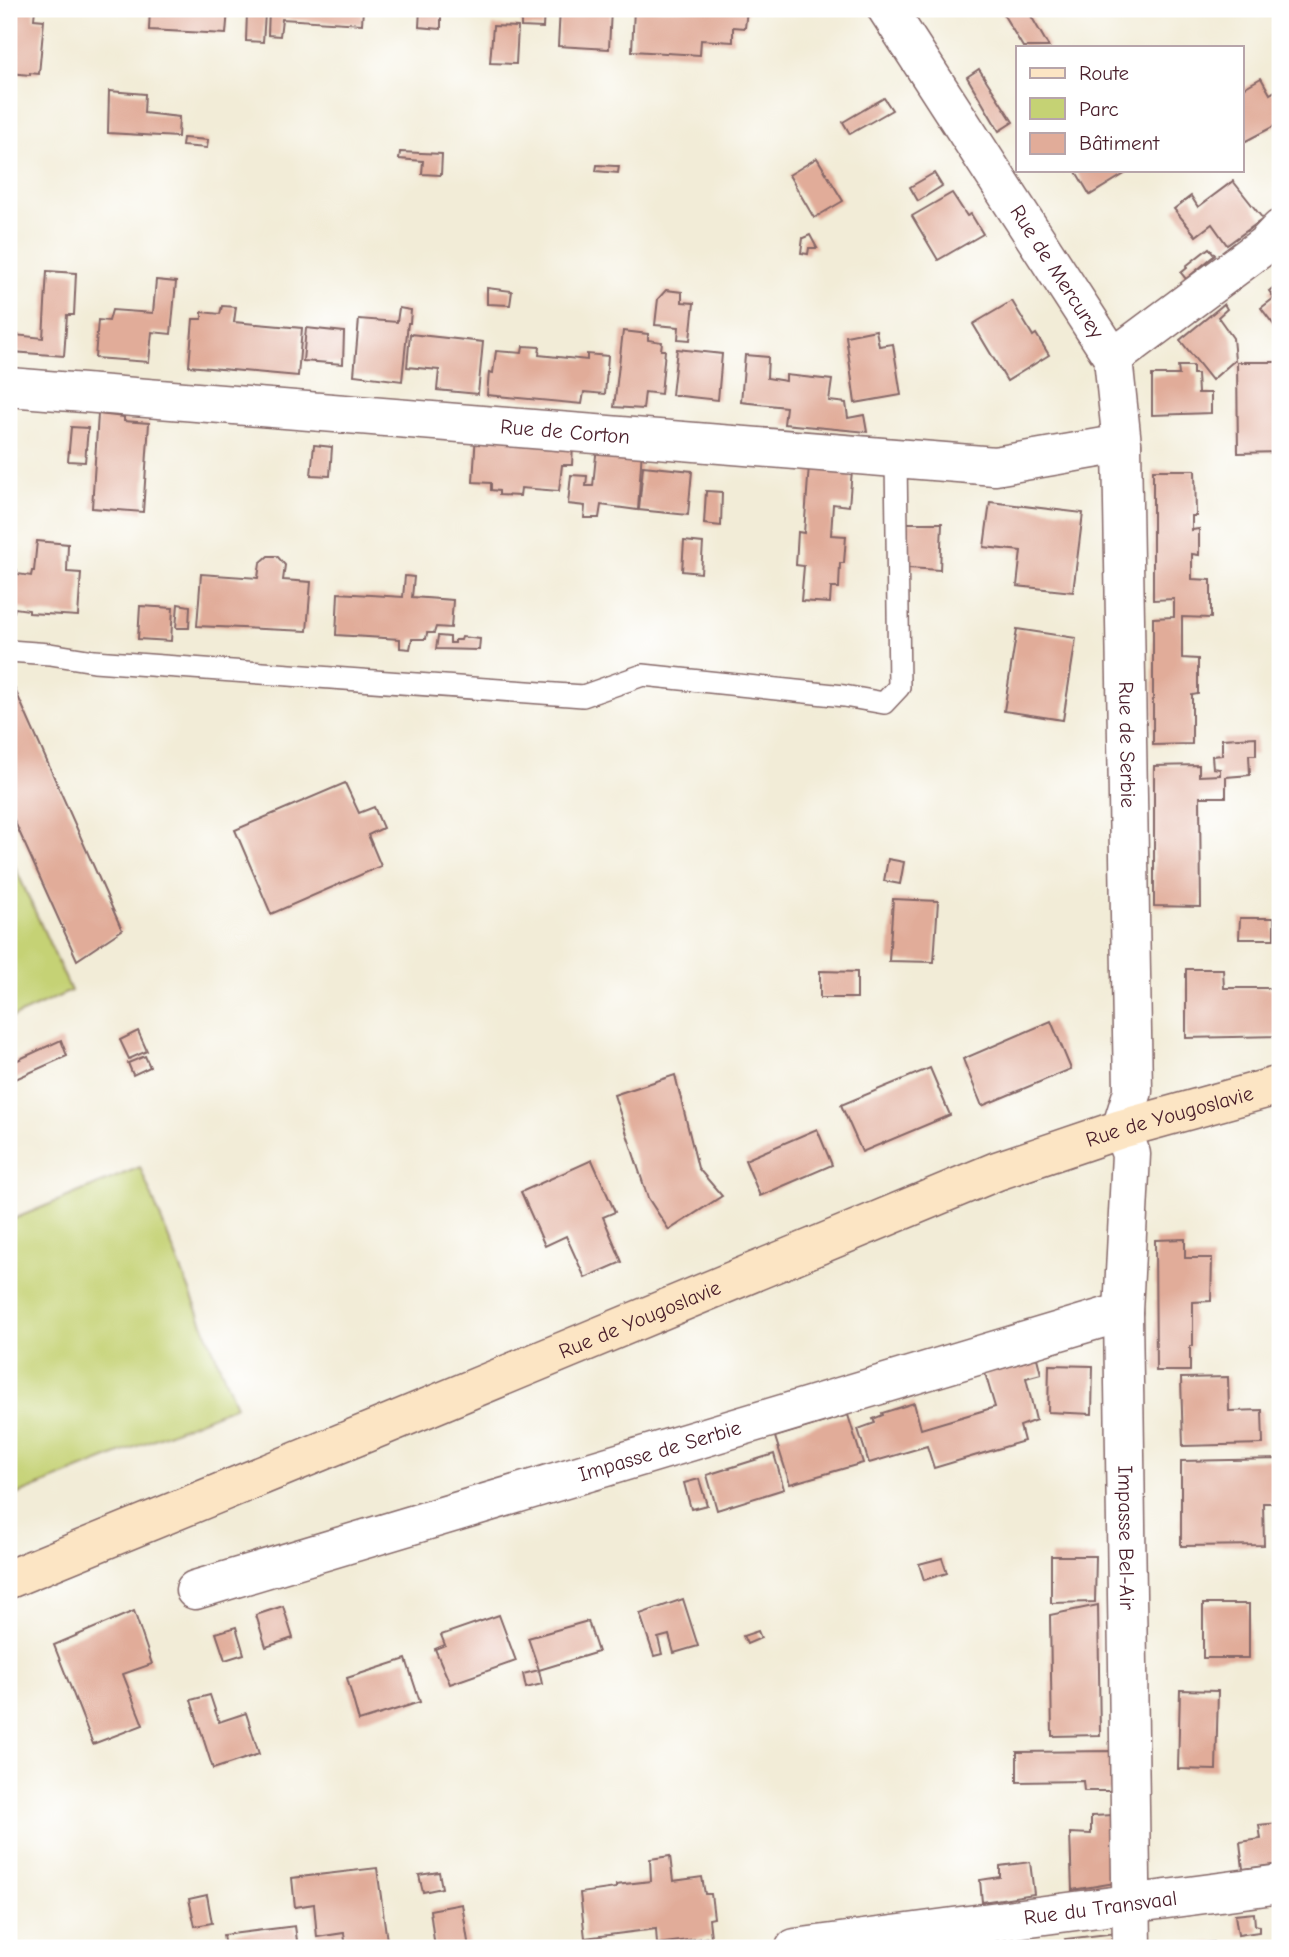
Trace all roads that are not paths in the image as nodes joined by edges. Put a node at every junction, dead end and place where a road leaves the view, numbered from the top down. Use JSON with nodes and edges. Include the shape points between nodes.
{"nodes":[{"id":1,"x":887,"y":9,"type":"edge"},
{"id":2,"x":1280,"y":229,"type":"edge"},
{"id":3,"x":1113,"y":358,"type":"junction"},
{"id":4,"x":9,"y":387,"type":"edge"},
{"id":5,"x":1122,"y":444,"type":"junction"},
{"id":6,"x":896,"y":458,"type":"junction"},
{"id":7,"x":9,"y":651,"type":"edge"},
{"id":8,"x":1280,"y":1085,"type":"edge"},
{"id":9,"x":1121,"y":1129,"type":"junction"},
{"id":10,"x":1124,"y":1312,"type":"junction"},
{"id":11,"x":9,"y":1579,"type":"edge"},
{"id":12,"x":195,"y":1590,"type":"dead end"},
{"id":13,"x":1280,"y":1884,"type":"edge"},
{"id":14,"x":1132,"y":1904,"type":"junction"},
{"id":15,"x":795,"y":1948,"type":"edge"},
{"id":16,"x":1132,"y":1948,"type":"edge"}],
"edges":[{"from":1,"to":3,"type":"street","name":"Rue de Mercurey"},
{"from":2,"to":3,"type":"street"},
{"from":3,"to":5,"type":"street","name":"Rue de Serbie"},
{"from":4,"to":6,"type":"street","name":"Rue de Corton"},
{"from":5,"to":6,"type":"street","name":"Rue de Corton","via":[[995,466]]},
{"from":5,"to":9,"type":"street","name":"Rue de Serbie","via":[[1133,1091]]},
{"from":6,"to":7,"type":"lane","via":[[899,687],[884,703],[643,675],[583,696]]},
{"from":8,"to":9,"type":"main road","name":"Rue de Yougoslavie"},
{"from":9,"to":10,"type":"street","name":"Impasse Bel-Air","via":[[1131,1154]]},
{"from":9,"to":11,"type":"main road","name":"Rue de Yougoslavie","via":[[997,1171]]},
{"from":10,"to":12,"type":"street","name":"Impasse de Serbie"},
{"from":10,"to":14,"type":"street","name":"Impasse Bel-Air"},
{"from":13,"to":14,"type":"street","name":"Rue du Transvaal"},
{"from":14,"to":15,"type":"street","name":"Rue du Transvaal"},
{"from":14,"to":16,"type":"street","name":"Impasse Bel-Air"}]}
